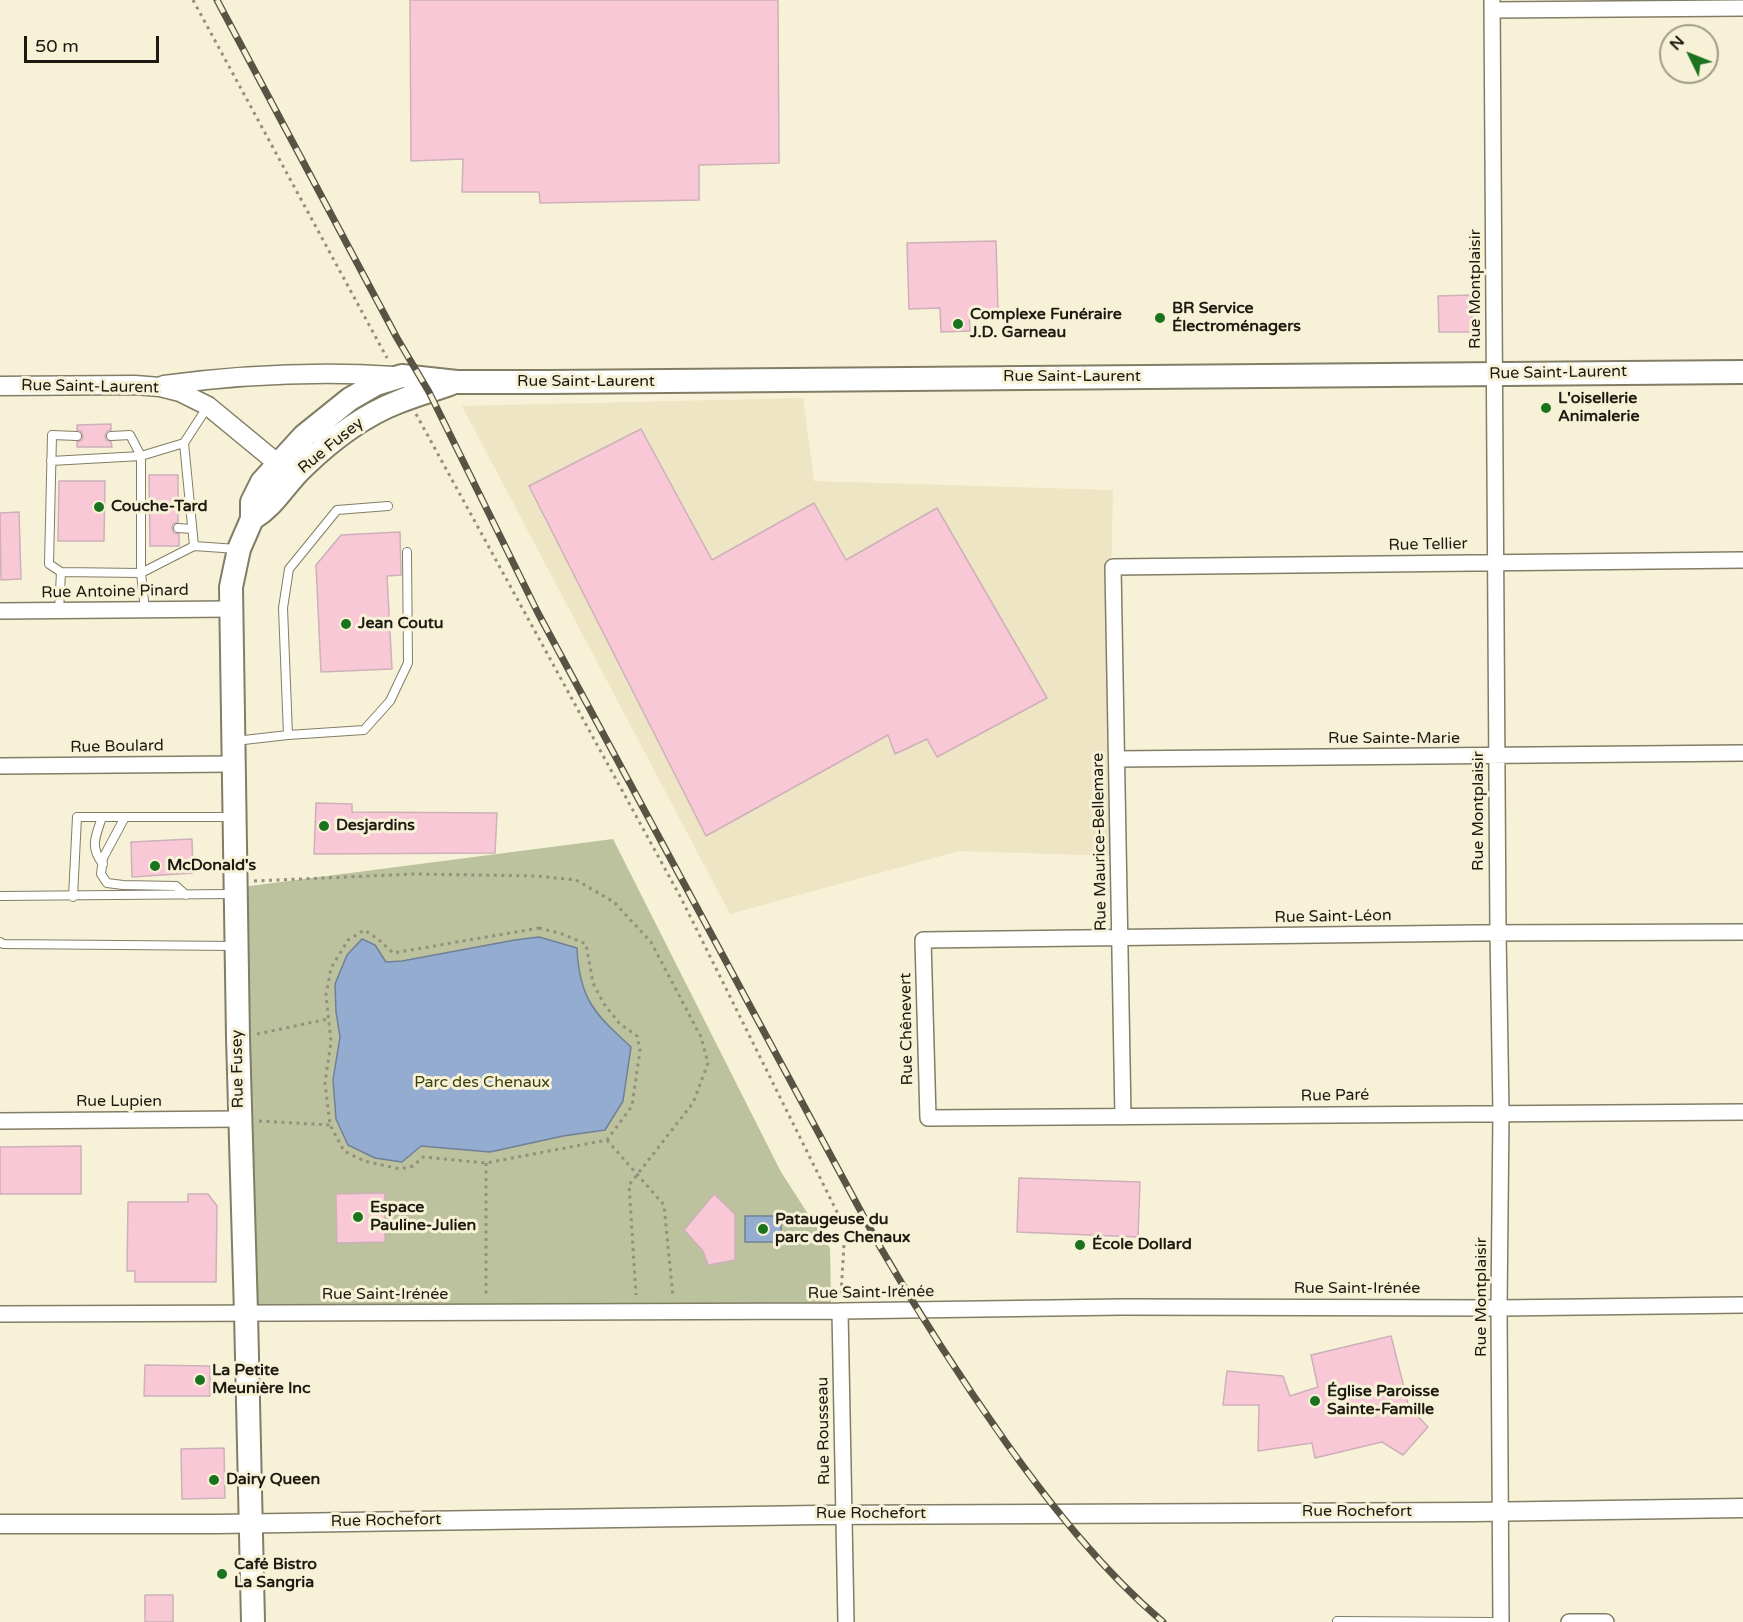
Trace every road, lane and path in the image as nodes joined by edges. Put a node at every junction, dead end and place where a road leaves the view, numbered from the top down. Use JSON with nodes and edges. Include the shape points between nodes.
{"nodes":[{"id":1,"x":193,"y":0,"type":"edge"},
{"id":2,"x":1492,"y":5,"type":"edge"},
{"id":3,"x":1743,"y":8,"type":"edge"},
{"id":4,"x":1743,"y":372,"type":"edge"},
{"id":5,"x":1495,"y":373,"type":"junction"},
{"id":6,"x":400,"y":376,"type":"junction"},
{"id":7,"x":457,"y":382,"type":"junction"},
{"id":8,"x":0,"y":386,"type":"edge"},
{"id":9,"x":150,"y":386,"type":"junction"},
{"id":10,"x":407,"y":399,"type":"junction"},
{"id":11,"x":208,"y":406,"type":"junction"},
{"id":12,"x":77,"y":436,"type":"dead end"},
{"id":13,"x":111,"y":436,"type":"dead end"},
{"id":14,"x":184,"y":443,"type":"junction"},
{"id":15,"x":141,"y":456,"type":"junction"},
{"id":16,"x":51,"y":461,"type":"junction"},
{"id":17,"x":285,"y":470,"type":"junction"},
{"id":18,"x":178,"y":494,"type":"dead end"},
{"id":19,"x":189,"y":495,"type":"junction"},
{"id":20,"x":388,"y":506,"type":"dead end"},
{"id":21,"x":178,"y":528,"type":"dead end"},
{"id":22,"x":192,"y":529,"type":"junction"},
{"id":23,"x":194,"y":546,"type":"junction"},
{"id":24,"x":239,"y":549,"type":"junction"},
{"id":25,"x":407,"y":552,"type":"dead end"},
{"id":26,"x":1743,"y":560,"type":"edge"},
{"id":27,"x":1496,"y":562,"type":"junction"},
{"id":28,"x":1113,"y":567,"type":"joint"},
{"id":29,"x":61,"y":572,"type":"junction"},
{"id":30,"x":141,"y":573,"type":"junction"},
{"id":31,"x":231,"y":609,"type":"junction"},
{"id":32,"x":145,"y":610,"type":"junction"},
{"id":33,"x":0,"y":611,"type":"edge"},
{"id":34,"x":59,"y":611,"type":"junction"},
{"id":35,"x":288,"y":735,"type":"junction"},
{"id":36,"x":234,"y":741,"type":"junction"},
{"id":37,"x":1743,"y":753,"type":"edge"},
{"id":38,"x":1497,"y":755,"type":"junction"},
{"id":39,"x":1117,"y":759,"type":"junction"},
{"id":40,"x":234,"y":764,"type":"junction"},
{"id":41,"x":0,"y":766,"type":"edge"},
{"id":42,"x":235,"y":816,"type":"junction"},
{"id":43,"x":102,"y":817,"type":"junction"},
{"id":44,"x":125,"y":817,"type":"junction"},
{"id":45,"x":103,"y":864,"type":"junction"},
{"id":46,"x":235,"y":888,"type":"junction"},
{"id":47,"x":186,"y":895,"type":"junction"},
{"id":48,"x":0,"y":896,"type":"edge"},
{"id":49,"x":73,"y":897,"type":"junction"},
{"id":50,"x":1743,"y":932,"type":"edge"},
{"id":51,"x":1498,"y":933,"type":"junction"},
{"id":52,"x":1120,"y":938,"type":"junction"},
{"id":53,"x":923,"y":940,"type":"joint"},
{"id":54,"x":0,"y":942,"type":"edge"},
{"id":55,"x":236,"y":946,"type":"junction"},
{"id":56,"x":328,"y":1019,"type":"junction"},
{"id":57,"x":238,"y":1038,"type":"junction"},
{"id":58,"x":1743,"y":1112,"type":"edge"},
{"id":59,"x":1501,"y":1113,"type":"junction"},
{"id":60,"x":1123,"y":1117,"type":"junction"},
{"id":61,"x":927,"y":1118,"type":"joint"},
{"id":62,"x":239,"y":1119,"type":"junction"},
{"id":63,"x":0,"y":1121,"type":"edge"},
{"id":64,"x":330,"y":1125,"type":"junction"},
{"id":65,"x":607,"y":1140,"type":"junction"},
{"id":66,"x":486,"y":1163,"type":"junction"},
{"id":67,"x":636,"y":1173,"type":"junction"},
{"id":68,"x":1743,"y":1305,"type":"edge"},
{"id":69,"x":1499,"y":1308,"type":"junction"},
{"id":70,"x":674,"y":1311,"type":"junction"},
{"id":71,"x":840,"y":1311,"type":"junction"},
{"id":72,"x":486,"y":1312,"type":"junction"},
{"id":73,"x":637,"y":1312,"type":"junction"},
{"id":74,"x":246,"y":1313,"type":"junction"},
{"id":75,"x":0,"y":1314,"type":"edge"},
{"id":76,"x":1743,"y":1508,"type":"edge"},
{"id":77,"x":1501,"y":1511,"type":"junction"},
{"id":78,"x":844,"y":1515,"type":"junction"},
{"id":79,"x":251,"y":1523,"type":"junction"},
{"id":80,"x":0,"y":1524,"type":"edge"},
{"id":81,"x":253,"y":1622,"type":"edge"},
{"id":82,"x":846,"y":1622,"type":"edge"},
{"id":83,"x":1337,"y":1622,"type":"edge"},
{"id":84,"x":1492,"y":1622,"type":"edge"},
{"id":85,"x":1502,"y":1622,"type":"edge"},
{"id":86,"x":1569,"y":1622,"type":"edge"},
{"id":87,"x":1606,"y":1622,"type":"edge"}],
"edges":[{"from":1,"to":6,"type":"path"},
{"from":2,"to":3,"type":"street"},
{"from":2,"to":5,"type":"street","name":"Rue Montplaisir"},
{"from":4,"to":5,"type":"main road","name":"Rue Saint-Laurent"},
{"from":5,"to":7,"type":"main road","name":"Rue Saint-Laurent"},
{"from":5,"to":27,"type":"street","name":"Rue Montplaisir"},
{"from":6,"to":7,"type":"main road","name":"Rue Saint-Laurent"},
{"from":6,"to":9,"type":"street","via":[[350,373],[218,378]]},
{"from":6,"to":17,"type":"main road","name":"Rue Fusey","via":[[350,399],[318,424]]},
{"from":7,"to":10,"type":"main road","name":"Rue Fusey"},
{"from":8,"to":9,"type":"street","name":"Rue Saint-Laurent"},
{"from":9,"to":11,"type":"street","name":"Rue Saint-Laurent","via":[[188,395]]},
{"from":10,"to":17,"type":"main road","name":"Rue Fusey","via":[[373,413]]},
{"from":10,"to":71,"type":"path","via":[[681,898],[844,1228]]},
{"from":11,"to":14,"type":"lane"},
{"from":11,"to":17,"type":"street","name":"Rue Saint-Laurent"},
{"from":12,"to":16,"type":"lane","via":[[52,435]]},
{"from":13,"to":15,"type":"lane","via":[[130,435]]},
{"from":14,"to":15,"type":"lane"},
{"from":14,"to":19,"type":"lane"},
{"from":15,"to":16,"type":"lane"},
{"from":15,"to":30,"type":"lane","via":[[145,491]]},
{"from":16,"to":29,"type":"lane","via":[[49,564]]},
{"from":17,"to":24,"type":"main road","name":"Rue Fusey","via":[[273,504],[252,519]]},
{"from":18,"to":19,"type":"lane"},
{"from":19,"to":22,"type":"lane"},
{"from":20,"to":35,"type":"lane","via":[[337,510],[289,569],[283,608]]},
{"from":21,"to":22,"type":"lane"},
{"from":22,"to":23,"type":"lane"},
{"from":23,"to":24,"type":"lane"},
{"from":23,"to":30,"type":"lane"},
{"from":24,"to":31,"type":"main road","name":"Rue Fusey"},
{"from":25,"to":35,"type":"lane","via":[[408,663],[390,700],[364,730]]},
{"from":26,"to":27,"type":"street","name":"Rue Tellier"},
{"from":27,"to":28,"type":"street","name":"Rue Tellier"},
{"from":27,"to":38,"type":"street","name":"Rue Montplaisir"},
{"from":28,"to":39,"type":"street","name":"Rue Maurice-Bellemare"},
{"from":29,"to":30,"type":"lane"},
{"from":29,"to":34,"type":"lane"},
{"from":30,"to":32,"type":"lane"},
{"from":31,"to":32,"type":"street","name":"Rue Antoine Pinard"},
{"from":31,"to":36,"type":"main road","name":"Rue Fusey"},
{"from":32,"to":34,"type":"street","name":"Rue Antoine Pinard"},
{"from":33,"to":34,"type":"street","name":"Rue Antoine Pinard"},
{"from":35,"to":36,"type":"lane"},
{"from":36,"to":40,"type":"main road","name":"Rue Fusey"},
{"from":37,"to":38,"type":"street","name":"Rue Sainte-Marie"},
{"from":38,"to":39,"type":"street","name":"Rue Sainte-Marie"},
{"from":38,"to":51,"type":"street","name":"Rue Montplaisir"},
{"from":39,"to":52,"type":"street","name":"Rue Maurice-Bellemare"},
{"from":40,"to":41,"type":"street","name":"Rue Boulard"},
{"from":40,"to":42,"type":"main road","name":"Rue Fusey"},
{"from":42,"to":44,"type":"lane"},
{"from":42,"to":46,"type":"main road","name":"Rue Fusey"},
{"from":43,"to":44,"type":"lane"},
{"from":43,"to":45,"type":"lane","via":[[94,847]]},
{"from":43,"to":49,"type":"lane","via":[[77,817]]},
{"from":44,"to":45,"type":"lane"},
{"from":45,"to":47,"type":"lane","via":[[101,874],[107,883],[176,886]]},
{"from":46,"to":47,"type":"lane"},
{"from":46,"to":55,"type":"main road","name":"Rue Fusey"},
{"from":46,"to":67,"type":"path","via":[[414,874],[537,876],[576,880],[614,902],[651,942],[701,1037],[708,1063],[693,1103]]},
{"from":47,"to":49,"type":"lane"},
{"from":48,"to":49,"type":"lane"},
{"from":50,"to":51,"type":"street","name":"Rue Saint-Léon"},
{"from":51,"to":52,"type":"street","name":"Rue Saint-Léon"},
{"from":51,"to":59,"type":"street","name":"Rue Montplaisir"},
{"from":52,"to":53,"type":"street","name":"Rue Saint-Léon"},
{"from":52,"to":60,"type":"street","name":"Rue Maurice-Bellemare"},
{"from":53,"to":61,"type":"street","name":"Rue Chênevert"},
{"from":54,"to":55,"type":"lane"},
{"from":55,"to":57,"type":"main road","name":"Rue Fusey"},
{"from":56,"to":57,"type":"path"},
{"from":56,"to":64,"type":"path","via":[[331,1042],[325,1083]]},
{"from":56,"to":65,"type":"path","via":[[326,995],[331,968],[348,939],[364,930],[393,953],[539,928],[586,944],[593,983],[620,1024],[637,1036],[640,1050],[632,1106]]},
{"from":57,"to":62,"type":"main road","name":"Rue Fusey"},
{"from":58,"to":59,"type":"street","name":"Rue Paré"},
{"from":59,"to":60,"type":"street","name":"Rue Paré"},
{"from":59,"to":69,"type":"street","name":"Rue Montplaisir"},
{"from":60,"to":61,"type":"street","name":"Rue Paré"},
{"from":62,"to":63,"type":"street","name":"Rue Lupien"},
{"from":62,"to":64,"type":"path"},
{"from":62,"to":74,"type":"main road","name":"Rue Fusey"},
{"from":64,"to":66,"type":"path","via":[[344,1151],[364,1161],[400,1169],[413,1166],[423,1157]]},
{"from":65,"to":66,"type":"path"},
{"from":65,"to":67,"type":"path"},
{"from":66,"to":72,"type":"path"},
{"from":67,"to":70,"type":"path","via":[[664,1205]]},
{"from":67,"to":73,"type":"path","via":[[629,1185]]},
{"from":68,"to":69,"type":"street","name":"Rue Saint-Irénée"},
{"from":69,"to":71,"type":"street","name":"Rue Saint-Irénée"},
{"from":69,"to":77,"type":"street","name":"Rue Montplaisir"},
{"from":70,"to":71,"type":"street","name":"Rue Saint-Irénée"},
{"from":70,"to":73,"type":"street","name":"Rue Saint-Irénée"},
{"from":71,"to":78,"type":"street","name":"Rue Rousseau"},
{"from":72,"to":73,"type":"street","name":"Rue Saint-Irénée"},
{"from":72,"to":74,"type":"street","name":"Rue Saint-Irénée"},
{"from":74,"to":75,"type":"street","name":"Rue Saint-Irénée"},
{"from":74,"to":79,"type":"main road","name":"Rue Fusey"},
{"from":76,"to":77,"type":"street","name":"Rue Rochefort"},
{"from":77,"to":78,"type":"street","name":"Rue Rochefort"},
{"from":77,"to":85,"type":"street","name":"Rue Montplaisir"},
{"from":78,"to":79,"type":"street","name":"Rue Rochefort"},
{"from":78,"to":82,"type":"street","name":"Rue Rousseau"},
{"from":79,"to":80,"type":"street","name":"Rue Rochefort"},
{"from":79,"to":81,"type":"main road","name":"Rue Fusey"},
{"from":83,"to":84,"type":"lane"},
{"from":86,"to":87,"type":"street"}]}
